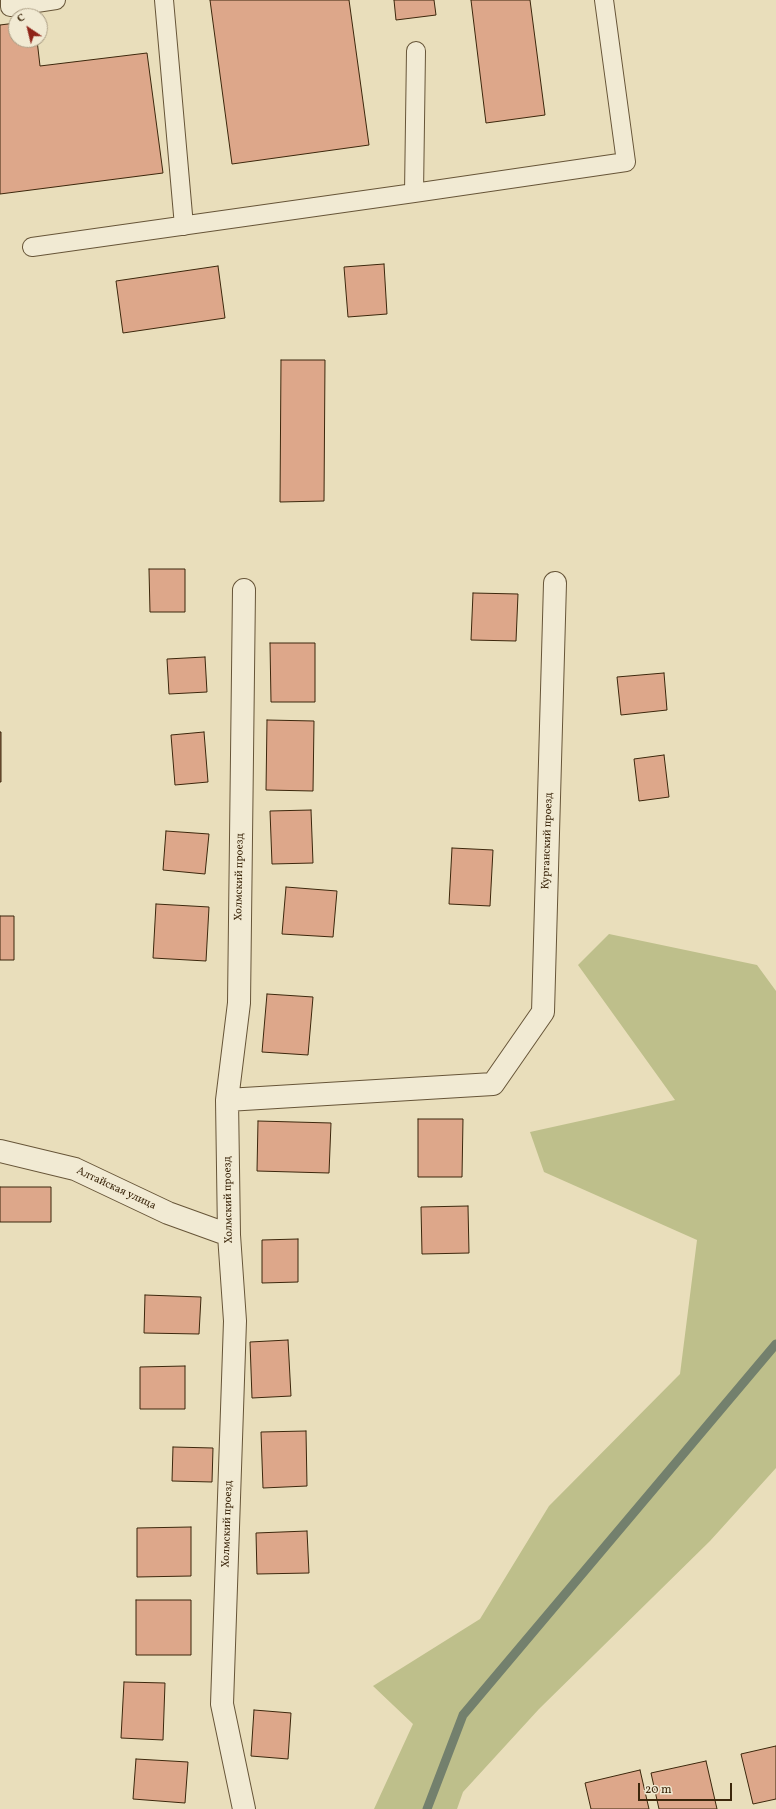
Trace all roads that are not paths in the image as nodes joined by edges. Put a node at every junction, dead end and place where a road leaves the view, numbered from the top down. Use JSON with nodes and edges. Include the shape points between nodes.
{"nodes":[{"id":1,"x":10,"y":0,"type":"edge"},
{"id":2,"x":56,"y":0,"type":"edge"},
{"id":3,"x":164,"y":0,"type":"edge"},
{"id":4,"x":604,"y":0,"type":"edge"},
{"id":5,"x":416,"y":51,"type":"dead end"},
{"id":6,"x":414,"y":193,"type":"junction"},
{"id":7,"x":184,"y":226,"type":"junction"},
{"id":8,"x":32,"y":247,"type":"dead end"},
{"id":9,"x":555,"y":582,"type":"dead end"},
{"id":10,"x":244,"y":590,"type":"dead end"},
{"id":11,"x":227,"y":1100,"type":"junction"},
{"id":12,"x":0,"y":1151,"type":"edge"},
{"id":13,"x":229,"y":1235,"type":"junction"},
{"id":14,"x":244,"y":1809,"type":"edge"}],
"edges":[{"from":1,"to":2,"type":"lane","via":[[10,7]]},
{"from":3,"to":7,"type":"lane"},
{"from":4,"to":6,"type":"lane","via":[[626,162]]},
{"from":5,"to":6,"type":"lane"},
{"from":6,"to":7,"type":"lane"},
{"from":7,"to":8,"type":"lane"},
{"from":9,"to":11,"type":"street","name":"Курганский проезд","via":[[543,1012],[493,1084]]},
{"from":10,"to":11,"type":"street","name":"Холмский проезд","via":[[238,1003]]},
{"from":11,"to":13,"type":"street","name":"Холмский проезд"},
{"from":12,"to":13,"type":"street","name":"Алтайская улица","via":[[75,1169],[168,1213]]},
{"from":13,"to":14,"type":"street","name":"Холмский проезд","via":[[235,1321],[222,1704]]}]}
